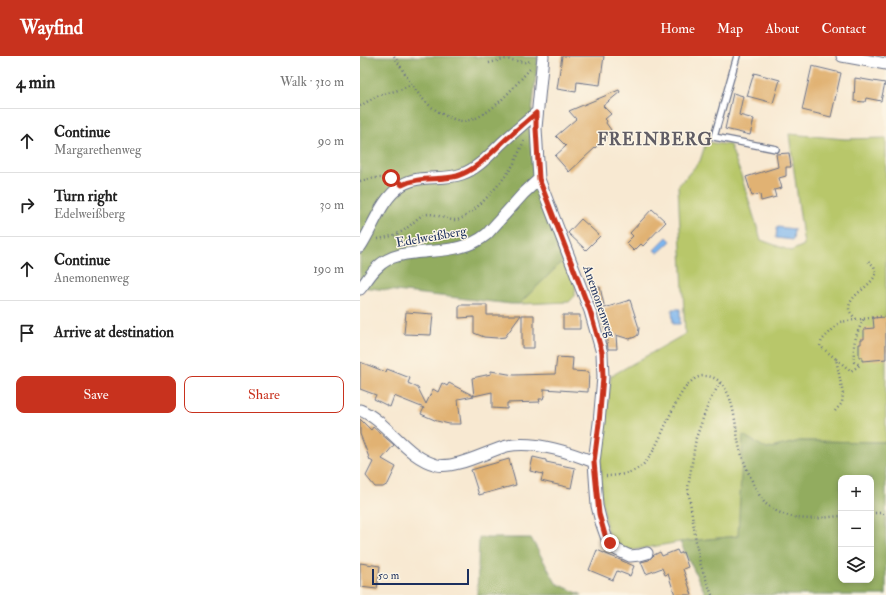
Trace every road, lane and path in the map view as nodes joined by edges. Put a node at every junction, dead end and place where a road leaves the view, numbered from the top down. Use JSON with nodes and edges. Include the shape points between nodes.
{"nodes":[{"id":1,"x":394,"y":56,"type":"edge"},
{"id":2,"x":737,"y":56,"type":"edge"},
{"id":3,"x":842,"y":56,"type":"edge"},
{"id":4,"x":541,"y":60,"type":"edge"},
{"id":5,"x":489,"y":63,"type":"dead end"},
{"id":6,"x":886,"y":64,"type":"edge"},
{"id":7,"x":412,"y":84,"type":"junction"},
{"id":8,"x":360,"y":106,"type":"edge"},
{"id":9,"x":536,"y":113,"type":"junction"},
{"id":10,"x":525,"y":139,"type":"dead end"},
{"id":11,"x":776,"y":148,"type":"dead end"},
{"id":12,"x":539,"y":179,"type":"junction"},
{"id":13,"x":360,"y":181,"type":"edge"},
{"id":14,"x":402,"y":185,"type":"junction"},
{"id":15,"x":362,"y":243,"type":"edge"},
{"id":16,"x":867,"y":260,"type":"dead end"},
{"id":17,"x":360,"y":290,"type":"edge"},
{"id":18,"x":884,"y":316,"type":"dead end"},
{"id":19,"x":856,"y":318,"type":"junction"},
{"id":20,"x":864,"y":318,"type":"junction"},
{"id":21,"x":836,"y":359,"type":"junction"},
{"id":22,"x":720,"y":383,"type":"junction"},
{"id":23,"x":360,"y":410,"type":"edge"},
{"id":24,"x":835,"y":411,"type":"dead end"},
{"id":25,"x":594,"y":462,"type":"junction"},
{"id":26,"x":595,"y":475,"type":"junction"},
{"id":27,"x":886,"y":512,"type":"edge"},
{"id":28,"x":874,"y":513,"type":"edge"},
{"id":29,"x":838,"y":516,"type":"edge"},
{"id":30,"x":646,"y":553,"type":"dead end"},
{"id":31,"x":712,"y":595,"type":"edge"}],
"edges":[{"from":1,"to":7,"type":"path"},
{"from":2,"to":11,"type":"lane","via":[[714,137]]},
{"from":3,"to":6,"type":"street"},
{"from":4,"to":5,"type":"path","via":[[525,62],[504,59]]},
{"from":4,"to":7,"type":"path","via":[[485,113],[468,120],[454,119],[435,110]]},
{"from":4,"to":9,"type":"street"},
{"from":7,"to":8,"type":"path","via":[[377,96]]},
{"from":9,"to":12,"type":"street"},
{"from":9,"to":14,"type":"street","via":[[471,170],[455,176],[416,180]]},
{"from":10,"to":15,"type":"path","via":[[513,165],[478,206],[467,215],[456,220],[433,214],[426,215],[418,218],[398,234]]},
{"from":12,"to":17,"type":"street","name":"Edelweißberg","via":[[481,239],[457,248],[390,258],[378,266]]},
{"from":12,"to":25,"type":"street","name":"Anemonenweg","via":[[590,311],[602,352],[603,385]]},
{"from":13,"to":14,"type":"path","via":[[391,178]]},
{"from":14,"to":15,"type":"street","via":[[382,207]]},
{"from":16,"to":19,"type":"path","via":[[876,272],[872,281],[851,302],[850,312]]},
{"from":18,"to":20,"type":"path"},
{"from":19,"to":20,"type":"path"},
{"from":19,"to":21,"type":"path","via":[[840,322],[822,340],[820,346]]},
{"from":20,"to":21,"type":"path","via":[[853,346],[854,362],[860,365],[851,371]]},
{"from":21,"to":24,"type":"path","via":[[843,394],[842,403]]},
{"from":22,"to":26,"type":"path","via":[[713,377],[703,376],[688,385],[674,406],[655,449],[640,468],[617,476]]},
{"from":22,"to":29,"type":"path","via":[[726,389],[734,410],[743,458],[766,504],[795,518]]},
{"from":22,"to":31,"type":"path","via":[[709,402],[696,438],[688,488],[700,563]]},
{"from":23,"to":25,"type":"street","via":[[373,417],[421,458],[438,465],[476,458],[516,445],[565,451]]},
{"from":25,"to":26,"type":"street","name":"Anemonenweg"},
{"from":26,"to":30,"type":"street","name":"Anemonenweg","via":[[601,522],[610,543],[617,550],[630,556]]},
{"from":27,"to":28,"type":"path"}]}
